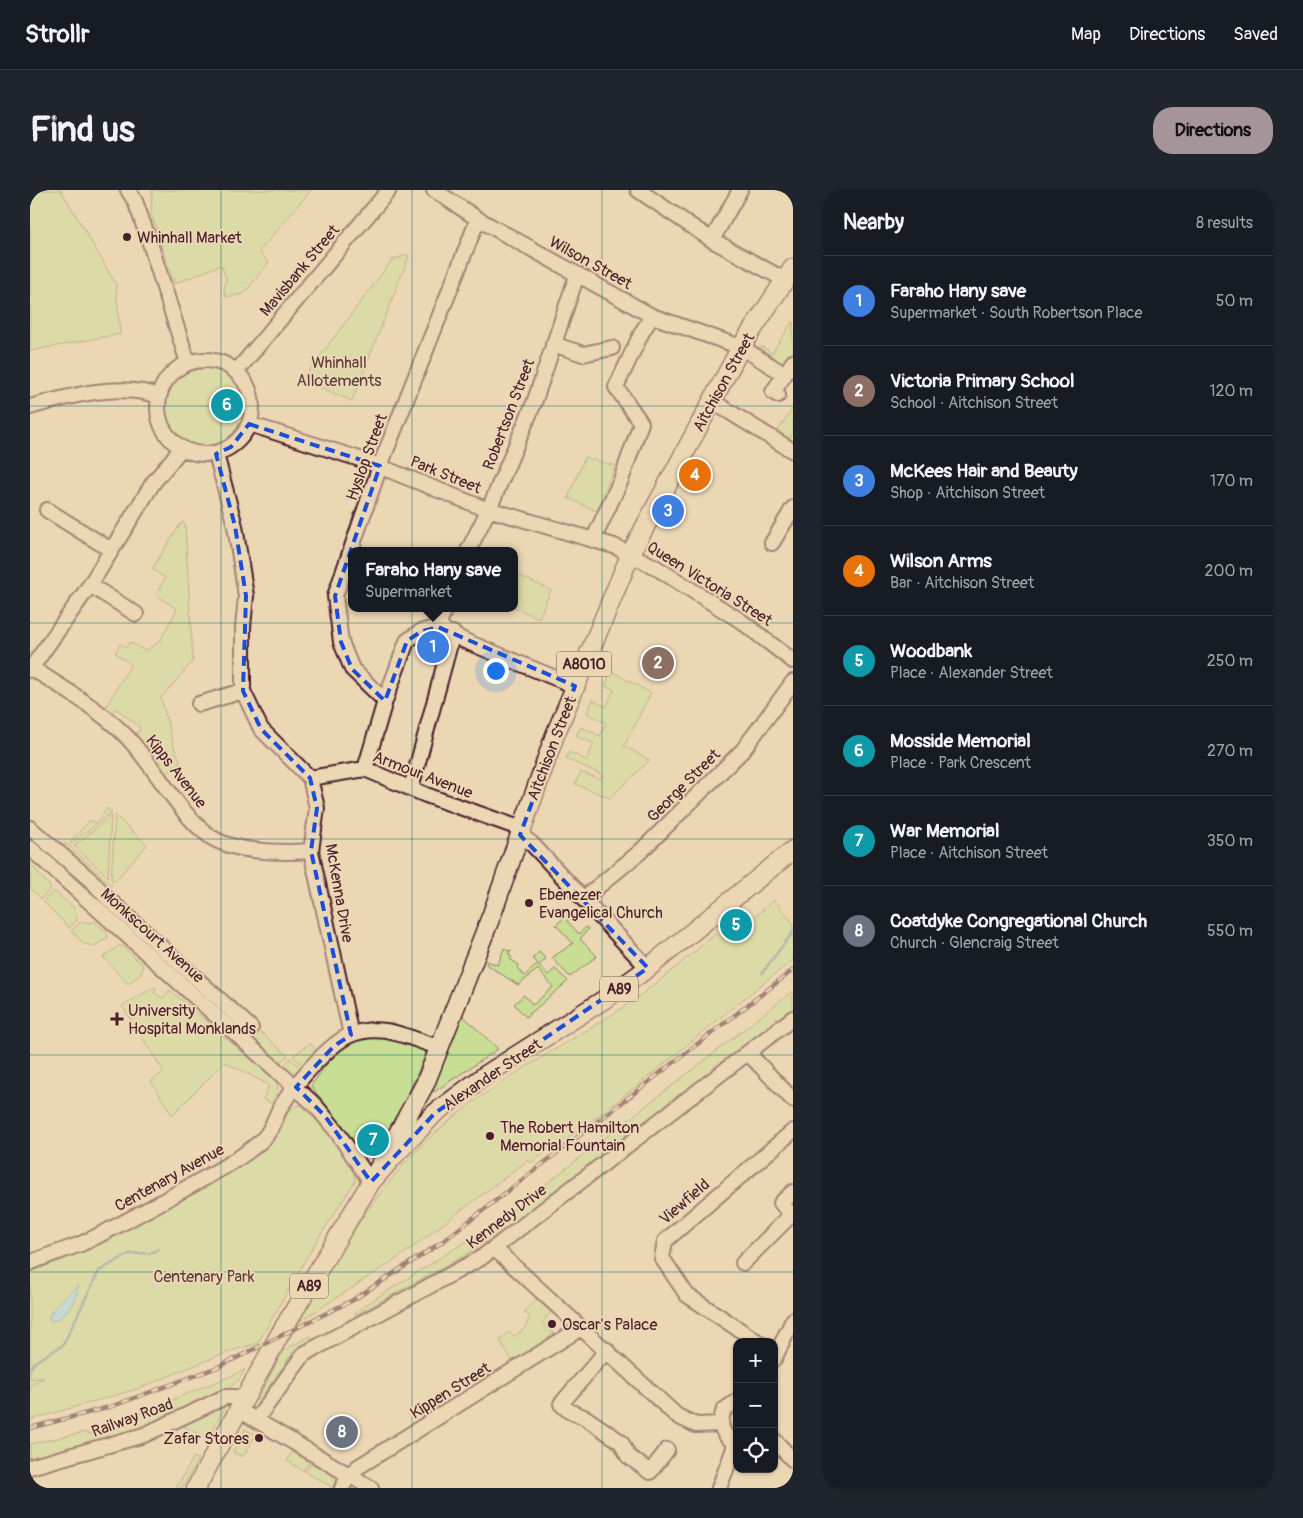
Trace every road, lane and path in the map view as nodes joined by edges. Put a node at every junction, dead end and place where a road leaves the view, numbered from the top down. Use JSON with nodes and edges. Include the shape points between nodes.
{"nodes":[{"id":1,"x":388,"y":190,"type":"edge"},
{"id":2,"x":434,"y":190,"type":"edge"},
{"id":3,"x":638,"y":190,"type":"edge"},
{"id":4,"x":740,"y":190,"type":"edge"},
{"id":5,"x":135,"y":194,"type":"edge"},
{"id":6,"x":478,"y":219,"type":"junction"},
{"id":7,"x":712,"y":240,"type":"junction"},
{"id":8,"x":789,"y":274,"type":"edge"},
{"id":9,"x":577,"y":275,"type":"junction"},
{"id":10,"x":652,"y":316,"type":"junction"},
{"id":11,"x":553,"y":344,"type":"junction"},
{"id":12,"x":741,"y":347,"type":"junction"},
{"id":13,"x":612,"y":348,"type":"dead end"},
{"id":14,"x":793,"y":362,"type":"edge"},
{"id":15,"x":188,"y":363,"type":"junction"},
{"id":16,"x":236,"y":372,"type":"junction"},
{"id":17,"x":784,"y":374,"type":"junction"},
{"id":18,"x":778,"y":395,"type":"dead end"},
{"id":19,"x":159,"y":396,"type":"junction"},
{"id":20,"x":712,"y":401,"type":"junction"},
{"id":21,"x":30,"y":407,"type":"edge"},
{"id":22,"x":249,"y":424,"type":"junction"},
{"id":23,"x":181,"y":449,"type":"junction"},
{"id":24,"x":793,"y":451,"type":"edge"},
{"id":25,"x":216,"y":454,"type":"junction"},
{"id":26,"x":380,"y":466,"type":"junction"},
{"id":27,"x":793,"y":508,"type":"edge"},
{"id":28,"x":488,"y":509,"type":"junction"},
{"id":29,"x":47,"y":510,"type":"dead end"},
{"id":30,"x":594,"y":538,"type":"junction"},
{"id":31,"x":772,"y":543,"type":"dead end"},
{"id":32,"x":353,"y":547,"type":"edge"},
{"id":33,"x":470,"y":547,"type":"edge"},
{"id":34,"x":111,"y":550,"type":"junction"},
{"id":35,"x":631,"y":554,"type":"junction"},
{"id":36,"x":348,"y":561,"type":"edge"},
{"id":37,"x":90,"y":585,"type":"junction"},
{"id":38,"x":444,"y":612,"type":"edge"},
{"id":39,"x":136,"y":614,"type":"dead end"},
{"id":40,"x":438,"y":627,"type":"junction"},
{"id":41,"x":453,"y":633,"type":"junction"},
{"id":42,"x":793,"y":660,"type":"edge"},
{"id":43,"x":30,"y":668,"type":"edge"},
{"id":44,"x":793,"y":682,"type":"edge"},
{"id":45,"x":575,"y":686,"type":"junction"},
{"id":46,"x":243,"y":691,"type":"junction"},
{"id":47,"x":385,"y":701,"type":"junction"},
{"id":48,"x":199,"y":704,"type":"dead end"},
{"id":49,"x":365,"y":768,"type":"junction"},
{"id":50,"x":310,"y":778,"type":"junction"},
{"id":51,"x":411,"y":788,"type":"junction"},
{"id":52,"x":30,"y":828,"type":"edge"},
{"id":53,"x":521,"y":832,"type":"junction"},
{"id":54,"x":30,"y":848,"type":"edge"},
{"id":55,"x":793,"y":850,"type":"edge"},
{"id":56,"x":311,"y":851,"type":"junction"},
{"id":57,"x":583,"y":899,"type":"junction"},
{"id":58,"x":648,"y":968,"type":"junction"},
{"id":59,"x":214,"y":1003,"type":"junction"},
{"id":60,"x":793,"y":1018,"type":"edge"},
{"id":61,"x":251,"y":1028,"type":"dead end"},
{"id":62,"x":351,"y":1035,"type":"junction"},
{"id":63,"x":438,"y":1047,"type":"junction"},
{"id":64,"x":749,"y":1054,"type":"junction"},
{"id":65,"x":425,"y":1084,"type":"junction"},
{"id":66,"x":296,"y":1087,"type":"junction"},
{"id":67,"x":793,"y":1100,"type":"edge"},
{"id":68,"x":434,"y":1113,"type":"junction"},
{"id":69,"x":793,"y":1131,"type":"edge"},
{"id":70,"x":371,"y":1182,"type":"junction"},
{"id":71,"x":793,"y":1192,"type":"edge"},
{"id":72,"x":792,"y":1215,"type":"edge"},
{"id":73,"x":494,"y":1248,"type":"junction"},
{"id":74,"x":30,"y":1263,"type":"edge"},
{"id":75,"x":743,"y":1263,"type":"dead end"},
{"id":76,"x":793,"y":1320,"type":"edge"},
{"id":77,"x":582,"y":1328,"type":"junction"},
{"id":78,"x":752,"y":1338,"type":"edge"},
{"id":79,"x":778,"y":1349,"type":"edge"},
{"id":80,"x":607,"y":1350,"type":"junction"},
{"id":81,"x":244,"y":1400,"type":"junction"},
{"id":82,"x":733,"y":1404,"type":"edge"},
{"id":83,"x":256,"y":1420,"type":"junction"},
{"id":84,"x":721,"y":1424,"type":"junction"},
{"id":85,"x":733,"y":1441,"type":"edge"},
{"id":86,"x":778,"y":1444,"type":"edge"},
{"id":87,"x":667,"y":1450,"type":"dead end"},
{"id":88,"x":733,"y":1451,"type":"edge"},
{"id":89,"x":793,"y":1460,"type":"edge"},
{"id":90,"x":30,"y":1467,"type":"edge"},
{"id":91,"x":349,"y":1476,"type":"junction"},
{"id":92,"x":196,"y":1488,"type":"edge"},
{"id":93,"x":342,"y":1488,"type":"edge"},
{"id":94,"x":371,"y":1488,"type":"edge"},
{"id":95,"x":719,"y":1488,"type":"edge"}],
"edges":[{"from":1,"to":16,"type":"street","name":"Mavisbank Street"},
{"from":2,"to":6,"type":"street","name":"Wilson Street"},
{"from":3,"to":7,"type":"street"},
{"from":4,"to":7,"type":"street"},
{"from":5,"to":15,"type":"street"},
{"from":6,"to":9,"type":"street","name":"Wilson Street"},
{"from":6,"to":26,"type":"street","name":"Hyslop Street"},
{"from":7,"to":8,"type":"street"},
{"from":8,"to":12,"type":"main road","name":"Aitchison Street","number":"A8010"},
{"from":9,"to":10,"type":"street","name":"Wilson Street"},
{"from":9,"to":11,"type":"street","name":"Robertson Street"},
{"from":10,"to":12,"type":"street","name":"Wilson Street"},
{"from":10,"to":30,"type":"street","via":[[616,387],[641,423],[621,480]]},
{"from":11,"to":13,"type":"street","name":"Robertson Street","via":[[583,354]]},
{"from":11,"to":28,"type":"street","name":"Robertson Street","via":[[534,403]]},
{"from":12,"to":17,"type":"street","name":"Wilson Street"},
{"from":12,"to":20,"type":"main road","name":"Aitchison Street","number":"A8010"},
{"from":14,"to":17,"type":"street"},
{"from":15,"to":16,"type":"street","via":[[202,360],[217,362]]},
{"from":15,"to":19,"type":"street","via":[[167,378]]},
{"from":16,"to":22,"type":"street","via":[[244,380],[251,397]]},
{"from":17,"to":18,"type":"street","via":[[773,392]]},
{"from":19,"to":21,"type":"street","via":[[145,391],[115,391],[62,398]]},
{"from":19,"to":23,"type":"street","via":[[160,424],[166,436]]},
{"from":20,"to":24,"type":"street"},
{"from":20,"to":35,"type":"main road","name":"Aitchison Street","number":"A8010"},
{"from":22,"to":25,"type":"street","via":[[231,447]]},
{"from":22,"to":26,"type":"street","name":"Park Street"},
{"from":23,"to":25,"type":"street"},
{"from":23,"to":34,"type":"street","via":[[153,483]]},
{"from":25,"to":46,"type":"street","via":[[235,526],[246,596]]},
{"from":26,"to":28,"type":"street","name":"Park Street"},
{"from":26,"to":32,"type":"street","name":"Hyslop Street"},
{"from":27,"to":31,"type":"street"},
{"from":28,"to":30,"type":"street","name":"Park Street"},
{"from":28,"to":33,"type":"street","name":"Robertson Street"},
{"from":29,"to":34,"type":"street"},
{"from":30,"to":35,"type":"street","name":"Park Street"},
{"from":34,"to":37,"type":"street"},
{"from":35,"to":42,"type":"street","name":"Queen Victoria Street","via":[[741,621]]},
{"from":35,"to":45,"type":"main road","name":"Aitchison Street","number":"A8010"},
{"from":36,"to":47,"type":"street","name":"Hyslop Street","via":[[336,596],[341,642],[352,668]]},
{"from":37,"to":39,"type":"street"},
{"from":37,"to":43,"type":"street"},
{"from":38,"to":40,"type":"street"},
{"from":40,"to":41,"type":"street"},
{"from":40,"to":47,"type":"street","via":[[420,632],[408,641]]},
{"from":41,"to":45,"type":"street","via":[[465,641]]},
{"from":41,"to":51,"type":"street"},
{"from":43,"to":56,"type":"street","name":"Kipps Avenue","via":[[122,732],[193,821],[209,836],[234,847],[290,853]]},
{"from":44,"to":57,"type":"street","name":"George Street","via":[[743,750],[640,852]]},
{"from":45,"to":53,"type":"main road","name":"Aitchison Street","number":"A8010"},
{"from":46,"to":48,"type":"street"},
{"from":46,"to":50,"type":"street","via":[[261,729]]},
{"from":47,"to":49,"type":"street"},
{"from":49,"to":50,"type":"street","name":"Armour Avenue"},
{"from":49,"to":51,"type":"street","name":"Armour Avenue"},
{"from":50,"to":56,"type":"street","name":"McKenna Drive","via":[[317,808]]},
{"from":51,"to":53,"type":"street","name":"Armour Avenue"},
{"from":52,"to":59,"type":"street","via":[[94,883]]},
{"from":53,"to":57,"type":"street"},
{"from":53,"to":63,"type":"main road","name":"Aitchison Street","number":"A8010"},
{"from":54,"to":59,"type":"street","name":"Monkscourt Avenue"},
{"from":55,"to":58,"type":"main road","name":"Alexander Street","number":"A89"},
{"from":56,"to":62,"type":"street","name":"McKenna Drive"},
{"from":57,"to":58,"type":"street"},
{"from":58,"to":68,"type":"main road","name":"Alexander Street","number":"A89","via":[[487,1074]]},
{"from":59,"to":61,"type":"street"},
{"from":59,"to":66,"type":"street","name":"Monkscourt Avenue"},
{"from":60,"to":64,"type":"street","name":"Kennedy Drive"},
{"from":62,"to":63,"type":"street","via":[[372,1029],[394,1031]]},
{"from":62,"to":66,"type":"street","name":"Centenary Avenue","via":[[334,1046]]},
{"from":63,"to":65,"type":"main road","name":"Aitchison Street","number":"A8010"},
{"from":64,"to":67,"type":"street"},
{"from":64,"to":73,"type":"street","name":"Kennedy Drive"},
{"from":65,"to":68,"type":"main road","via":[[425,1099]]},
{"from":65,"to":70,"type":"main road","name":"Aitchison Street","number":"A8010"},
{"from":66,"to":70,"type":"street","name":"Monkscourt Avenue","via":[[325,1116]]},
{"from":66,"to":74,"type":"street","name":"Centenary Avenue","via":[[280,1108],[266,1136],[237,1159],[128,1221],[81,1244]]},
{"from":68,"to":70,"type":"main road","name":"Alexander Street","number":"A89"},
{"from":69,"to":78,"type":"street","name":"Viewfield","via":[[665,1241],[662,1258],[687,1295]]},
{"from":70,"to":81,"type":"main road","name":"Alexander Street","number":"A89"},
{"from":71,"to":72,"type":"street","via":[[781,1203]]},
{"from":72,"to":75,"type":"street"},
{"from":73,"to":77,"type":"street"},
{"from":73,"to":83,"type":"street","name":"Kennedy Drive","via":[[304,1354]]},
{"from":76,"to":79,"type":"street"},
{"from":77,"to":80,"type":"street"},
{"from":77,"to":91,"type":"street","name":"Kippen Street","via":[[358,1467]]},
{"from":80,"to":84,"type":"street","via":[[677,1416],[696,1425]]},
{"from":80,"to":87,"type":"street","via":[[561,1404],[621,1442],[628,1456],[650,1472]]},
{"from":81,"to":83,"type":"street"},
{"from":81,"to":90,"type":"street","name":"Railway Road","via":[[225,1397],[144,1435]]},
{"from":81,"to":92,"type":"main road","number":"A89"},
{"from":82,"to":84,"type":"street","via":[[724,1410]]},
{"from":83,"to":91,"type":"street"},
{"from":84,"to":85,"type":"street","via":[[726,1436]]},
{"from":86,"to":89,"type":"street"},
{"from":88,"to":95,"type":"street"},
{"from":91,"to":93,"type":"street","name":"Kippen Street"},
{"from":91,"to":94,"type":"street"}]}
